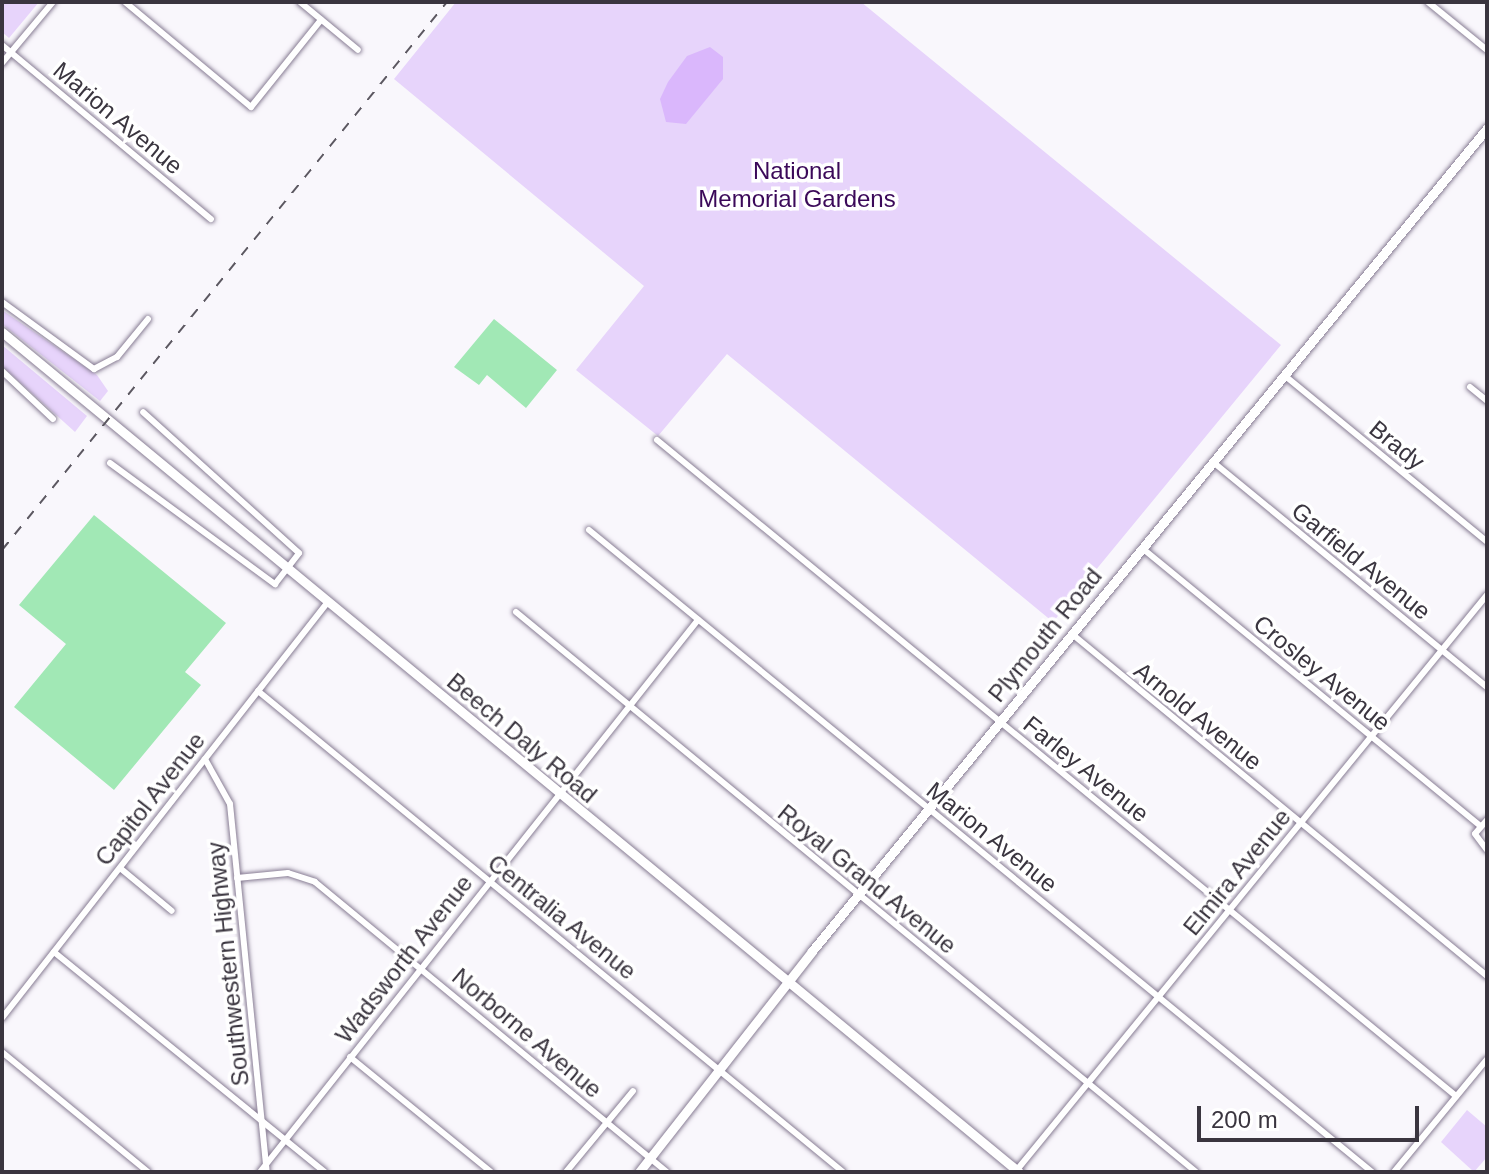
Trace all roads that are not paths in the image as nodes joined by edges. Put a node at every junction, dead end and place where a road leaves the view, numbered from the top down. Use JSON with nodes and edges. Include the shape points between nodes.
{"nodes":[{"id":1,"x":53,"y":2,"type":"edge"},
{"id":2,"x":125,"y":2,"type":"edge"},
{"id":3,"x":300,"y":2,"type":"edge"},
{"id":4,"x":1428,"y":2,"type":"edge"},
{"id":5,"x":321,"y":20,"type":"junction"},
{"id":6,"x":2,"y":45,"type":"edge"},
{"id":7,"x":358,"y":50,"type":"dead end"},
{"id":8,"x":1487,"y":50,"type":"edge"},
{"id":9,"x":11,"y":52,"type":"junction"},
{"id":10,"x":2,"y":63,"type":"edge"},
{"id":11,"x":1487,"y":128,"type":"edge"},
{"id":12,"x":211,"y":219,"type":"dead end"},
{"id":13,"x":2,"y":302,"type":"edge"},
{"id":14,"x":148,"y":319,"type":"dead end"},
{"id":15,"x":2,"y":332,"type":"edge"},
{"id":16,"x":2,"y":371,"type":"edge"},
{"id":17,"x":1284,"y":375,"type":"junction"},
{"id":18,"x":1470,"y":387,"type":"dead end"},
{"id":19,"x":1487,"y":401,"type":"edge"},
{"id":20,"x":143,"y":412,"type":"dead end"},
{"id":21,"x":53,"y":419,"type":"dead end"},
{"id":22,"x":657,"y":440,"type":"dead end"},
{"id":23,"x":1213,"y":462,"type":"junction"},
{"id":24,"x":110,"y":463,"type":"dead end"},
{"id":25,"x":589,"y":530,"type":"dead end"},
{"id":26,"x":1487,"y":542,"type":"edge"},
{"id":27,"x":1142,"y":548,"type":"junction"},
{"id":28,"x":288,"y":568,"type":"junction"},
{"id":29,"x":1487,"y":595,"type":"edge"},
{"id":30,"x":327,"y":603,"type":"junction"},
{"id":31,"x":516,"y":612,"type":"dead end"},
{"id":32,"x":698,"y":620,"type":"junction"},
{"id":33,"x":1072,"y":634,"type":"junction"},
{"id":34,"x":1442,"y":650,"type":"junction"},
{"id":35,"x":1487,"y":687,"type":"edge"},
{"id":36,"x":258,"y":691,"type":"junction"},
{"id":37,"x":627,"y":705,"type":"junction"},
{"id":38,"x":1000,"y":722,"type":"junction"},
{"id":39,"x":1371,"y":737,"type":"junction"},
{"id":40,"x":205,"y":759,"type":"junction"},
{"id":41,"x":557,"y":793,"type":"junction"},
{"id":42,"x":929,"y":808,"type":"junction"},
{"id":43,"x":1487,"y":820,"type":"edge"},
{"id":44,"x":1300,"y":823,"type":"junction"},
{"id":45,"x":1479,"y":825,"type":"junction"},
{"id":46,"x":1487,"y":850,"type":"edge"},
{"id":47,"x":120,"y":868,"type":"junction"},
{"id":48,"x":237,"y":878,"type":"junction"},
{"id":49,"x":488,"y":880,"type":"junction"},
{"id":50,"x":858,"y":895,"type":"junction"},
{"id":51,"x":1229,"y":910,"type":"junction"},
{"id":52,"x":172,"y":911,"type":"dead end"},
{"id":53,"x":54,"y":952,"type":"junction"},
{"id":54,"x":420,"y":968,"type":"junction"},
{"id":55,"x":1487,"y":976,"type":"edge"},
{"id":56,"x":788,"y":981,"type":"junction"},
{"id":57,"x":1158,"y":996,"type":"junction"},
{"id":58,"x":2,"y":1018,"type":"edge"},
{"id":59,"x":2,"y":1052,"type":"edge"},
{"id":60,"x":350,"y":1057,"type":"junction"},
{"id":61,"x":1487,"y":1059,"type":"edge"},
{"id":62,"x":719,"y":1070,"type":"junction"},
{"id":63,"x":1088,"y":1084,"type":"junction"},
{"id":64,"x":633,"y":1091,"type":"dead end"},
{"id":65,"x":1456,"y":1096,"type":"junction"},
{"id":66,"x":261,"y":1120,"type":"junction"},
{"id":67,"x":606,"y":1122,"type":"junction"},
{"id":68,"x":285,"y":1140,"type":"junction"},
{"id":69,"x":650,"y":1158,"type":"junction"},
{"id":70,"x":266,"y":1168,"type":"edge"},
{"id":71,"x":1017,"y":1171,"type":"edge"},
{"id":72,"x":148,"y":1172,"type":"edge"},
{"id":73,"x":260,"y":1172,"type":"edge"},
{"id":74,"x":325,"y":1172,"type":"edge"},
{"id":75,"x":491,"y":1172,"type":"edge"},
{"id":76,"x":566,"y":1172,"type":"edge"},
{"id":77,"x":639,"y":1172,"type":"edge"},
{"id":78,"x":667,"y":1172,"type":"edge"},
{"id":79,"x":843,"y":1172,"type":"edge"},
{"id":80,"x":1196,"y":1172,"type":"edge"},
{"id":81,"x":1372,"y":1172,"type":"edge"},
{"id":82,"x":1394,"y":1172,"type":"edge"}],
"edges":[{"from":1,"to":9,"type":"street"},
{"from":2,"to":5,"type":"street","via":[[251,107]]},
{"from":3,"to":5,"type":"street"},
{"from":4,"to":8,"type":"street"},
{"from":5,"to":7,"type":"street"},
{"from":6,"to":9,"type":"street","name":"Marion Avenue"},
{"from":9,"to":10,"type":"street"},
{"from":9,"to":12,"type":"street","name":"Marion Avenue"},
{"from":11,"to":17,"type":"main road","name":"Plymouth Road"},
{"from":13,"to":14,"type":"street","via":[[94,369],[117,357]]},
{"from":15,"to":28,"type":"main road","name":"Beech Daly Road"},
{"from":16,"to":21,"type":"street"},
{"from":17,"to":23,"type":"main road","name":"Plymouth Road"},
{"from":17,"to":26,"type":"street","name":"Brady"},
{"from":18,"to":19,"type":"street"},
{"from":20,"to":28,"type":"street","via":[[299,553]]},
{"from":22,"to":38,"type":"street","name":"Farley Avenue"},
{"from":23,"to":27,"type":"main road","name":"Plymouth Road"},
{"from":23,"to":34,"type":"street","name":"Garfield Avenue"},
{"from":24,"to":28,"type":"street","via":[[275,584]]},
{"from":25,"to":32,"type":"street","name":"Marion Avenue"},
{"from":27,"to":33,"type":"main road","name":"Plymouth Road"},
{"from":27,"to":39,"type":"street","name":"Crosley Avenue"},
{"from":28,"to":30,"type":"main road","name":"Beech Daly Road"},
{"from":29,"to":34,"type":"street","name":"Elmira Avenue"},
{"from":30,"to":36,"type":"street","name":"Capitol Avenue"},
{"from":30,"to":41,"type":"main road","name":"Beech Daly Road"},
{"from":31,"to":37,"type":"street","name":"Royal Grand Avenue"},
{"from":32,"to":37,"type":"street","name":"Wadsworth Avenue"},
{"from":32,"to":42,"type":"street","name":"Marion Avenue"},
{"from":33,"to":38,"type":"main road","name":"Plymouth Road"},
{"from":33,"to":44,"type":"street","name":"Arnold Avenue"},
{"from":34,"to":35,"type":"street","name":"Garfield Avenue"},
{"from":34,"to":39,"type":"street","name":"Elmira Avenue"},
{"from":36,"to":40,"type":"street","name":"Capitol Avenue"},
{"from":36,"to":49,"type":"street","name":"Centralia Avenue"},
{"from":37,"to":41,"type":"street","name":"Wadsworth Avenue"},
{"from":37,"to":50,"type":"street","name":"Royal Grand Avenue"},
{"from":38,"to":42,"type":"main road","name":"Plymouth Road"},
{"from":38,"to":51,"type":"street","name":"Farley Avenue"},
{"from":39,"to":44,"type":"street","name":"Elmira Avenue"},
{"from":39,"to":45,"type":"street","name":"Crosley Avenue"},
{"from":40,"to":47,"type":"street","name":"Capitol Avenue"},
{"from":40,"to":48,"type":"street","name":"Southwestern Highway","via":[[229,796]]},
{"from":41,"to":49,"type":"street","name":"Wadsworth Avenue"},
{"from":41,"to":56,"type":"main road","name":"Beech Daly Road"},
{"from":42,"to":50,"type":"main road","name":"Plymouth Road"},
{"from":42,"to":57,"type":"street","name":"Marion Avenue"},
{"from":43,"to":45,"type":"street"},
{"from":44,"to":51,"type":"street","name":"Elmira Avenue"},
{"from":44,"to":55,"type":"street","name":"Arnold Avenue"},
{"from":45,"to":46,"type":"street","via":[[1476,840]]},
{"from":47,"to":52,"type":"street"},
{"from":47,"to":53,"type":"street","name":"Capitol Avenue"},
{"from":48,"to":54,"type":"street","name":"Norborne Avenue","via":[[307,877]]},
{"from":48,"to":66,"type":"street","name":"Southwestern Highway"},
{"from":49,"to":54,"type":"street","name":"Wadsworth Avenue"},
{"from":49,"to":62,"type":"street","name":"Centralia Avenue"},
{"from":50,"to":56,"type":"main road","name":"Plymouth Road"},
{"from":50,"to":63,"type":"street","name":"Royal Grand Avenue"},
{"from":51,"to":57,"type":"street","name":"Elmira Avenue"},
{"from":51,"to":65,"type":"street","name":"Farley Avenue"},
{"from":53,"to":58,"type":"street","name":"Capitol Avenue"},
{"from":53,"to":66,"type":"street"},
{"from":54,"to":60,"type":"street","name":"Wadsworth Avenue"},
{"from":54,"to":67,"type":"street","name":"Norborne Avenue"},
{"from":56,"to":62,"type":"main road","name":"Plymouth Road"},
{"from":56,"to":71,"type":"main road","name":"Beech Daly Road"},
{"from":57,"to":63,"type":"street","name":"Elmira Avenue"},
{"from":57,"to":81,"type":"street","name":"Marion Avenue"},
{"from":59,"to":72,"type":"street"},
{"from":60,"to":68,"type":"street","name":"Wadsworth Avenue"},
{"from":60,"to":75,"type":"street"},
{"from":61,"to":65,"type":"street"},
{"from":62,"to":69,"type":"main road","name":"Plymouth Road"},
{"from":62,"to":79,"type":"street","name":"Centralia Avenue"},
{"from":63,"to":71,"type":"street","name":"Elmira Avenue"},
{"from":63,"to":80,"type":"street","name":"Royal Grand Avenue"},
{"from":64,"to":67,"type":"street"},
{"from":65,"to":82,"type":"street"},
{"from":66,"to":68,"type":"street"},
{"from":66,"to":70,"type":"street","name":"Southwestern Highway"},
{"from":67,"to":69,"type":"street","name":"Norborne Avenue"},
{"from":67,"to":76,"type":"street"},
{"from":68,"to":70,"type":"street","name":"Wadsworth Avenue"},
{"from":68,"to":74,"type":"street"},
{"from":69,"to":77,"type":"main road","name":"Plymouth Road"},
{"from":69,"to":78,"type":"street","name":"Norborne Avenue"},
{"from":70,"to":73,"type":"street","name":"Wadsworth Avenue"}]}
